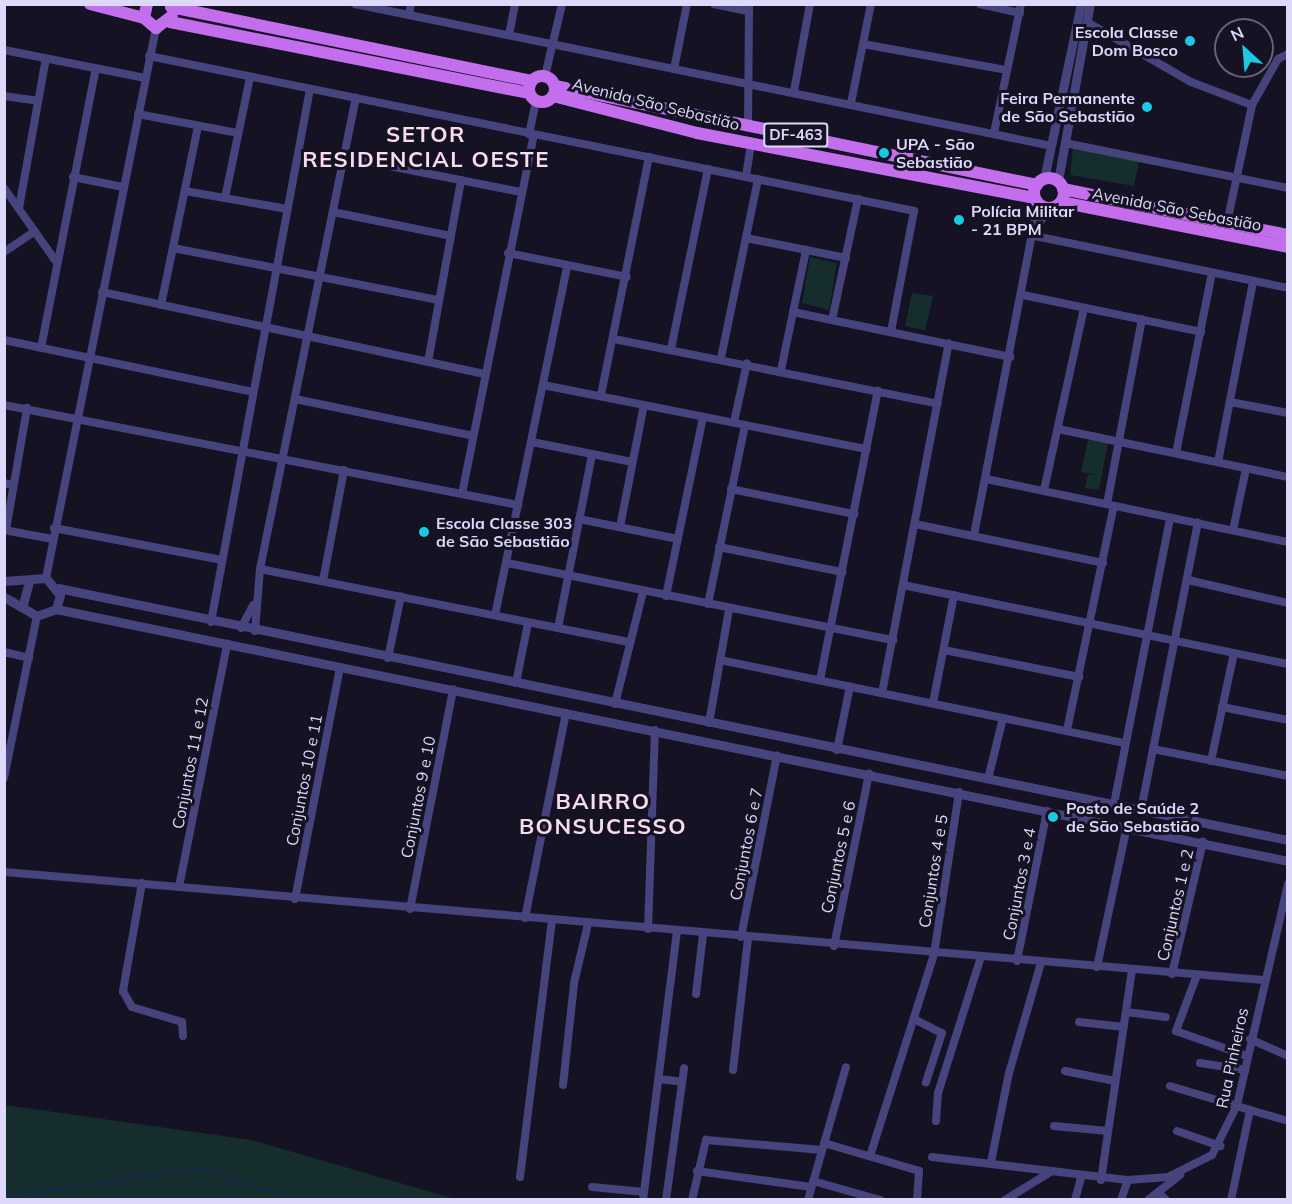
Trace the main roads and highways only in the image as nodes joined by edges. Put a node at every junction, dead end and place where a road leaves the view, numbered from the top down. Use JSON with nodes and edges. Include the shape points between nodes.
{"nodes":[{"id":1,"x":90,"y":4,"type":"edge"},
{"id":2,"x":170,"y":6,"type":"edge"},
{"id":3,"x":145,"y":8,"type":"edge"},
{"id":4,"x":170,"y":22,"type":"junction"},
{"id":5,"x":554,"y":91,"type":"junction"},
{"id":6,"x":532,"y":92,"type":"junction"},
{"id":7,"x":701,"y":117,"type":"junction"},
{"id":8,"x":697,"y":133,"type":"junction"},
{"id":9,"x":844,"y":144,"type":"junction"},
{"id":10,"x":842,"y":162,"type":"junction"},
{"id":11,"x":1040,"y":182,"type":"junction"},
{"id":12,"x":1061,"y":185,"type":"junction"},
{"id":13,"x":1046,"y":203,"type":"junction"},
{"id":14,"x":1287,"y":235,"type":"edge"},
{"id":15,"x":1287,"y":247,"type":"edge"}],
"edges":[{"from":1,"to":3,"type":"main road"},
{"from":2,"to":4,"type":"main road"},
{"from":2,"to":6,"type":"main road"},
{"from":3,"to":4,"type":"main road","via":[[156,28]]},
{"from":4,"to":6,"type":"main road"},
{"from":5,"to":6,"type":"main road"},
{"from":5,"to":6,"type":"main road","via":[[545,76]]},
{"from":5,"to":7,"type":"main road","name":"Avenida São Sebastião","number":"DF-463"},
{"from":5,"to":8,"type":"main road","name":"Avenida São Sebastião","number":"DF-463"},
{"from":7,"to":8,"type":"main road"},
{"from":7,"to":9,"type":"main road","name":"Avenida São Sebastião","number":"DF-463"},
{"from":8,"to":10,"type":"main road","name":"Avenida São Sebastião","number":"DF-463"},
{"from":9,"to":10,"type":"main road"},
{"from":9,"to":11,"type":"main road","name":"Avenida São Sebastião","number":"DF-463"},
{"from":10,"to":13,"type":"main road","name":"Avenida São Sebastião","number":"DF-463"},
{"from":11,"to":12,"type":"main road","number":"DF-463"},
{"from":11,"to":13,"type":"main road"},
{"from":12,"to":13,"type":"main road"},
{"from":12,"to":14,"type":"main road","name":"Avenida São Sebastião","number":"DF-463"},
{"from":13,"to":15,"type":"main road","name":"Avenida São Sebastião","number":"DF-463"}]}
